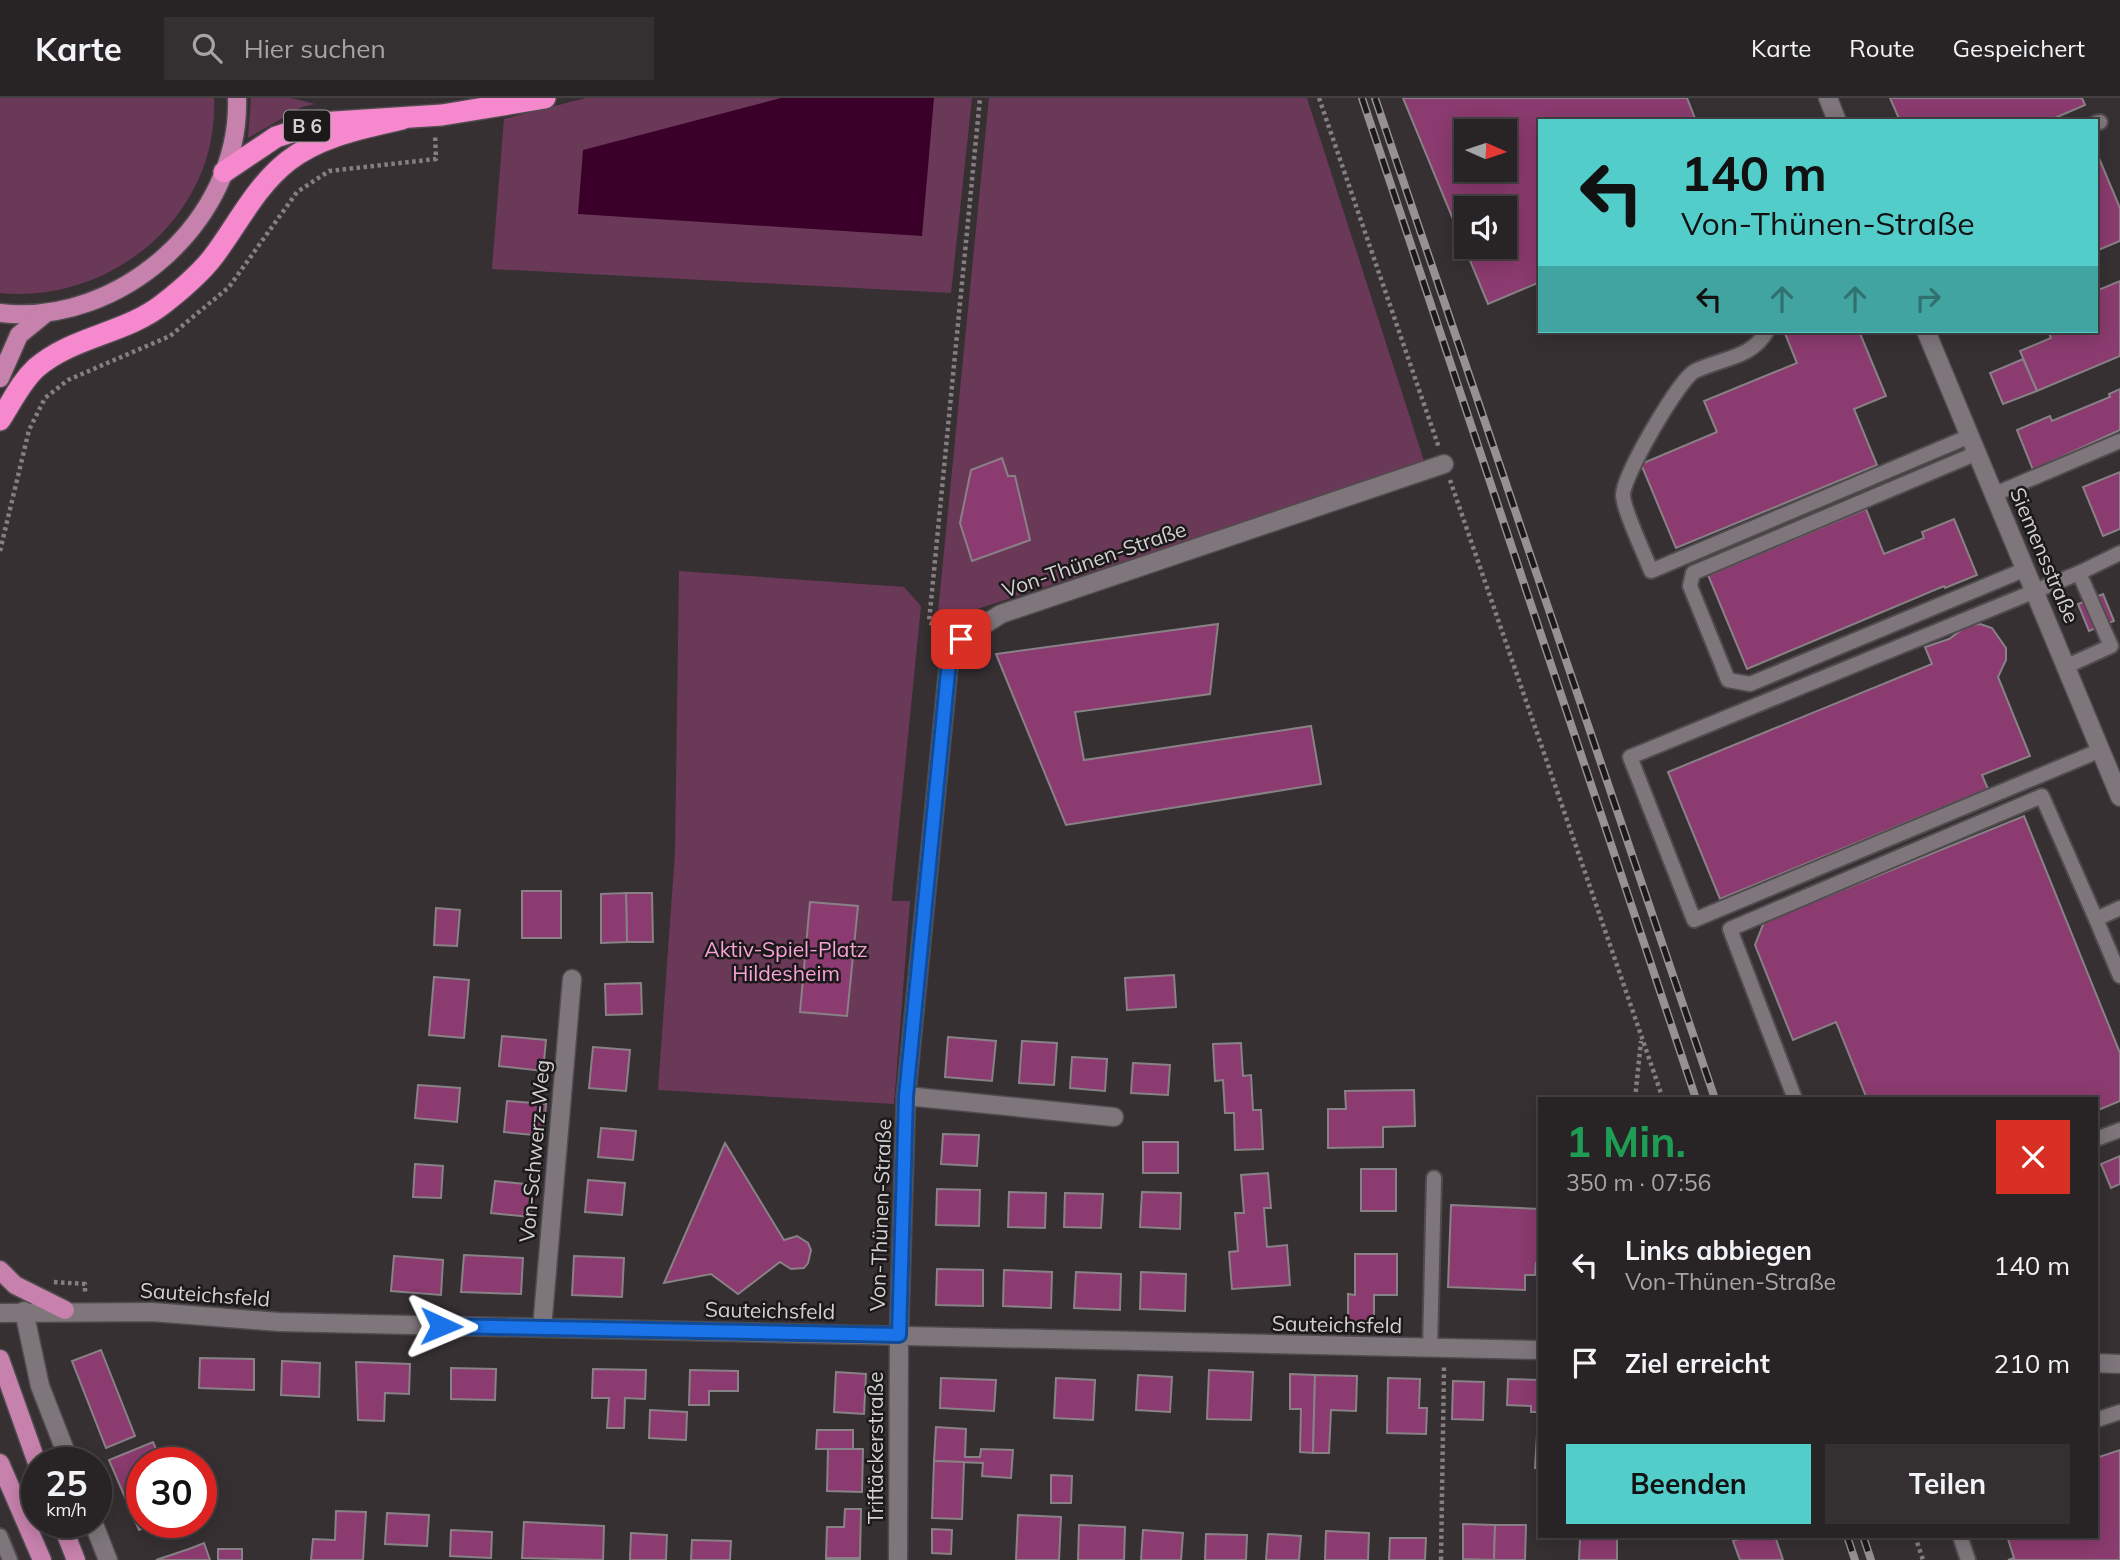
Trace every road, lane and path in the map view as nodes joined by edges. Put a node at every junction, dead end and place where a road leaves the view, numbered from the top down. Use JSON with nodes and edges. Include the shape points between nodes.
{"nodes":[{"id":1,"x":237,"y":98,"type":"edge"},
{"id":2,"x":545,"y":98,"type":"edge"},
{"id":3,"x":980,"y":98,"type":"edge"},
{"id":4,"x":1319,"y":98,"type":"edge"},
{"id":5,"x":1828,"y":98,"type":"edge"},
{"id":6,"x":401,"y":119,"type":"junction"},
{"id":7,"x":1836,"y":119,"type":"edge"},
{"id":8,"x":435,"y":134,"type":"dead end"},
{"id":9,"x":436,"y":159,"type":"dead end"},
{"id":10,"x":224,"y":172,"type":"junction"},
{"id":11,"x":0,"y":313,"type":"edge"},
{"id":12,"x":46,"y":313,"type":"junction"},
{"id":13,"x":1767,"y":333,"type":"edge"},
{"id":14,"x":1927,"y":333,"type":"edge"},
{"id":15,"x":0,"y":378,"type":"edge"},
{"id":16,"x":0,"y":420,"type":"edge"},
{"id":17,"x":2120,"y":441,"type":"edge"},
{"id":18,"x":1974,"y":445,"type":"junction"},
{"id":19,"x":1444,"y":464,"type":"junction"},
{"id":20,"x":1995,"y":494,"type":"junction"},
{"id":21,"x":2120,"y":553,"type":"edge"},
{"id":22,"x":2026,"y":569,"type":"junction"},
{"id":23,"x":2078,"y":573,"type":"junction"},
{"id":24,"x":2036,"y":592,"type":"junction"},
{"id":25,"x":961,"y":639,"type":"junction"},
{"id":26,"x":2115,"y":644,"type":"edge"},
{"id":27,"x":2067,"y":666,"type":"junction"},
{"id":28,"x":2101,"y":750,"type":"junction"},
{"id":29,"x":2120,"y":797,"type":"edge"},
{"id":30,"x":2120,"y":908,"type":"edge"},
{"id":31,"x":2096,"y":919,"type":"junction"},
{"id":32,"x":2120,"y":976,"type":"edge"},
{"id":33,"x":572,"y":978,"type":"dead end"},
{"id":34,"x":1642,"y":1037,"type":"junction"},
{"id":35,"x":906,"y":1096,"type":"junction"},
{"id":36,"x":1635,"y":1097,"type":"edge"},
{"id":37,"x":1662,"y":1097,"type":"edge"},
{"id":38,"x":1794,"y":1097,"type":"edge"},
{"id":39,"x":1114,"y":1117,"type":"dead end"},
{"id":40,"x":2120,"y":1129,"type":"edge"},
{"id":41,"x":2098,"y":1138,"type":"edge"},
{"id":42,"x":1434,"y":1178,"type":"dead end"},
{"id":43,"x":0,"y":1270,"type":"edge"},
{"id":44,"x":65,"y":1310,"type":"junction"},
{"id":45,"x":24,"y":1311,"type":"junction"},
{"id":46,"x":0,"y":1313,"type":"edge"},
{"id":47,"x":542,"y":1328,"type":"junction"},
{"id":48,"x":899,"y":1335,"type":"junction"},
{"id":49,"x":1438,"y":1349,"type":"junction"},
{"id":50,"x":1538,"y":1350,"type":"edge"},
{"id":51,"x":0,"y":1359,"type":"edge"},
{"id":52,"x":2098,"y":1363,"type":"edge"},
{"id":53,"x":2120,"y":1364,"type":"edge"},
{"id":54,"x":2120,"y":1412,"type":"edge"},
{"id":55,"x":2098,"y":1419,"type":"edge"},
{"id":56,"x":31,"y":1447,"type":"edge"},
{"id":57,"x":64,"y":1447,"type":"edge"},
{"id":58,"x":0,"y":1463,"type":"edge"},
{"id":59,"x":0,"y":1535,"type":"edge"},
{"id":60,"x":67,"y":1538,"type":"edge"},
{"id":61,"x":99,"y":1538,"type":"edge"},
{"id":62,"x":1916,"y":1538,"type":"edge"},
{"id":63,"x":1961,"y":1538,"type":"edge"},
{"id":64,"x":10,"y":1560,"type":"edge"},
{"id":65,"x":42,"y":1560,"type":"edge"},
{"id":66,"x":76,"y":1560,"type":"edge"},
{"id":67,"x":108,"y":1560,"type":"edge"},
{"id":68,"x":898,"y":1560,"type":"edge"},
{"id":69,"x":1441,"y":1560,"type":"edge"},
{"id":70,"x":1923,"y":1560,"type":"edge"},
{"id":71,"x":1968,"y":1560,"type":"edge"}],
"edges":[{"from":1,"to":10,"type":"main road"},
{"from":2,"to":6,"type":"highway","number":"B 6"},
{"from":3,"to":25,"type":"path","via":[[929,622]]},
{"from":4,"to":19,"type":"path"},
{"from":5,"to":7,"type":"street"},
{"from":6,"to":10,"type":"highway","number":"B 6","via":[[298,128]]},
{"from":6,"to":16,"type":"highway","via":[[332,137],[290,159],[259,190],[212,257],[181,290],[141,318],[50,357],[20,387]]},
{"from":8,"to":9,"type":"path"},
{"from":10,"to":12,"type":"main road","via":[[199,219],[162,260],[90,303]]},
{"from":11,"to":12,"type":"main road"},
{"from":12,"to":15,"type":"main road","via":[[19,335]]},
{"from":13,"to":18,"type":"lane","via":[[1759,346],[1692,372],[1632,465],[1623,496],[1651,571]]},
{"from":14,"to":18,"type":"street","name":"Siemensstraße"},
{"from":17,"to":20,"type":"lane"},
{"from":18,"to":20,"type":"street","name":"Siemensstraße"},
{"from":18,"to":22,"type":"lane","via":[[1693,573],[1690,586],[1728,680],[1750,684]]},
{"from":19,"to":25,"type":"street","name":"Von-Thünen-Straße","via":[[1001,614]]},
{"from":19,"to":34,"type":"path"},
{"from":20,"to":22,"type":"street","name":"Siemensstraße"},
{"from":21,"to":23,"type":"lane"},
{"from":22,"to":24,"type":"street","name":"Siemensstraße"},
{"from":23,"to":24,"type":"lane"},
{"from":23,"to":26,"type":"lane"},
{"from":24,"to":27,"type":"street","name":"Siemensstraße"},
{"from":24,"to":28,"type":"lane","via":[[1630,757],[1694,920]]},
{"from":25,"to":35,"type":"street","name":"Von-Thünen-Straße","via":[[949,662]]},
{"from":26,"to":27,"type":"lane"},
{"from":27,"to":28,"type":"street","name":"Siemensstraße"},
{"from":28,"to":29,"type":"street","name":"Siemensstraße"},
{"from":30,"to":31,"type":"lane"},
{"from":31,"to":32,"type":"lane"},
{"from":31,"to":38,"type":"lane","via":[[2042,796],[1730,929]]},
{"from":33,"to":47,"type":"street","name":"Von-Schwerz-Weg"},
{"from":34,"to":36,"type":"path"},
{"from":34,"to":37,"type":"path"},
{"from":35,"to":39,"type":"street","name":"Von-Thünen-Straße"},
{"from":35,"to":48,"type":"street","name":"Von-Thünen-Straße"},
{"from":40,"to":41,"type":"lane"},
{"from":42,"to":49,"type":"lane"},
{"from":43,"to":44,"type":"main road","via":[[15,1285]]},
{"from":44,"to":45,"type":"street","name":"Sauteichsfeld"},
{"from":44,"to":47,"type":"street","name":"Sauteichsfeld","via":[[279,1322]]},
{"from":45,"to":46,"type":"street","name":"Sauteichsfeld"},
{"from":45,"to":57,"type":"street","via":[[40,1386]]},
{"from":47,"to":48,"type":"street","name":"Sauteichsfeld"},
{"from":48,"to":49,"type":"street","name":"Sauteichsfeld"},
{"from":48,"to":68,"type":"street","name":"Triftäckerstraße"},
{"from":49,"to":50,"type":"street","name":"Sauteichsfeld"},
{"from":49,"to":69,"type":"path"},
{"from":51,"to":56,"type":"main road"},
{"from":52,"to":53,"type":"street"},
{"from":54,"to":55,"type":"lane"},
{"from":58,"to":65,"type":"main road"},
{"from":59,"to":64,"type":"lane"},
{"from":60,"to":66,"type":"main road"},
{"from":61,"to":67,"type":"street"},
{"from":62,"to":70,"type":"path"},
{"from":63,"to":71,"type":"lane"}]}
